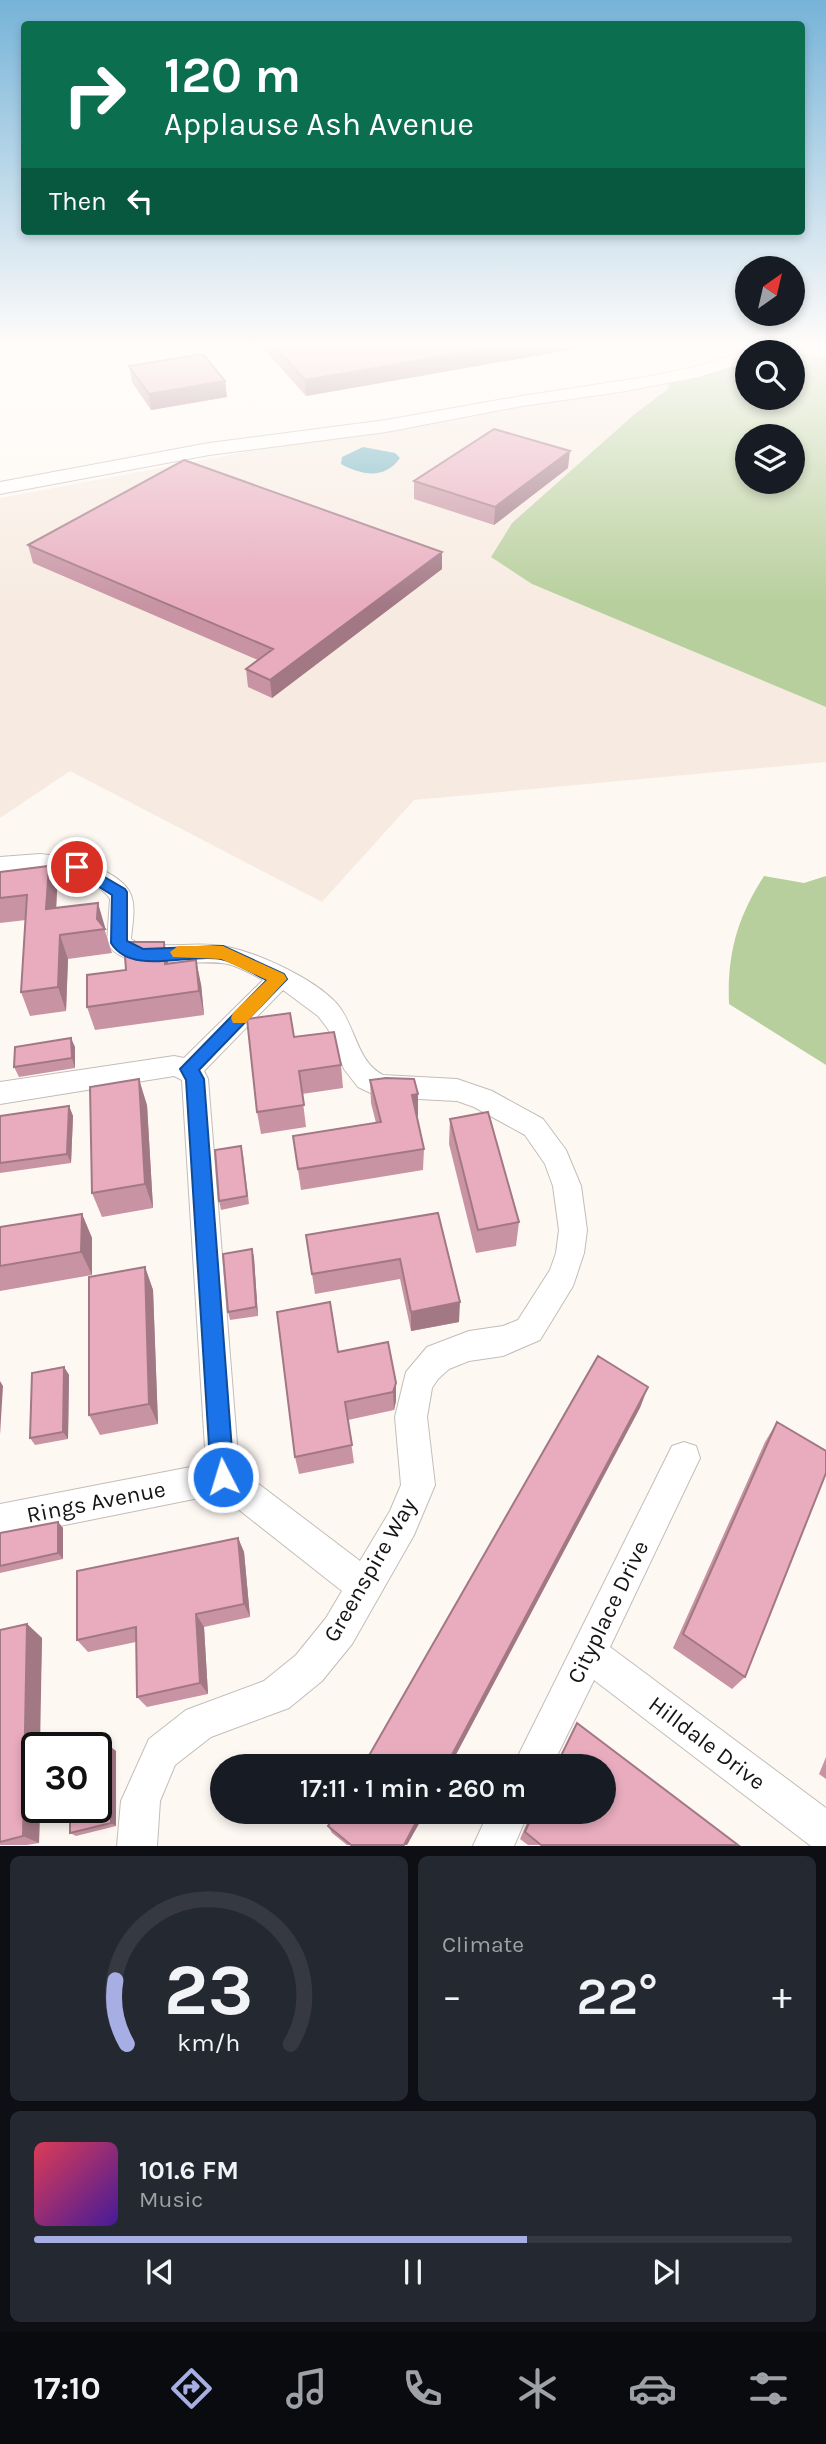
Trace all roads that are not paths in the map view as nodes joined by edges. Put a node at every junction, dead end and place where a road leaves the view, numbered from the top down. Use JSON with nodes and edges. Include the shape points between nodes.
{"nodes":[{"id":1,"x":326,"y":433,"type":"edge"},
{"id":2,"x":232,"y":448,"type":"junction"},
{"id":3,"x":0,"y":488,"type":"edge"},
{"id":4,"x":0,"y":495,"type":"edge"},
{"id":5,"x":5,"y":864,"type":"edge"},
{"id":6,"x":279,"y":979,"type":"junction"},
{"id":7,"x":189,"y":1069,"type":"junction"},
{"id":8,"x":0,"y":1093,"type":"edge"},
{"id":9,"x":684,"y":1458,"type":"dead end"},
{"id":10,"x":223,"y":1477,"type":"junction"},
{"id":11,"x":0,"y":1521,"type":"edge"},
{"id":12,"x":364,"y":1586,"type":"junction"},
{"id":13,"x":587,"y":1653,"type":"junction"},
{"id":14,"x":538,"y":1754,"type":"edge"},
{"id":15,"x":503,"y":1824,"type":"edge"},
{"id":16,"x":826,"y":1832,"type":"edge"},
{"id":17,"x":137,"y":1846,"type":"edge"},
{"id":18,"x":493,"y":1846,"type":"edge"}],
"edges":[{"from":1,"to":2,"type":"street"},
{"from":2,"to":3,"type":"street"},
{"from":2,"to":4,"type":"street"},
{"from":5,"to":6,"type":"street","via":[[60,862],[112,886],[122,901],[119,943],[129,951],[143,955],[223,953]]},
{"from":6,"to":7,"type":"street"},
{"from":6,"to":12,"type":"street","name":"Greenspire Way","via":[[329,1011],[359,1075],[368,1082],[457,1090],[482,1099],[534,1127],[556,1158],[567,1186],[573,1230],[570,1253],[563,1276],[529,1330],[438,1358],[417,1383],[411,1417],[418,1485],[402,1523]]},
{"from":7,"to":8,"type":"street","via":[[174,1066]]},
{"from":7,"to":10,"type":"street","via":[[195,1079]]},
{"from":9,"to":13,"type":"street","name":"Cityplace Drive"},
{"from":10,"to":11,"type":"street","name":"Rings Avenue"},
{"from":10,"to":12,"type":"street"},
{"from":12,"to":17,"type":"street","name":"Greenspire Way","via":[[339,1631],[309,1668],[276,1695],[199,1723],[162,1752],[141,1801]]},
{"from":13,"to":14,"type":"street","name":"Cityplace Drive"},
{"from":13,"to":16,"type":"street","name":"Hilldale Drive"},
{"from":15,"to":18,"type":"street"}]}
